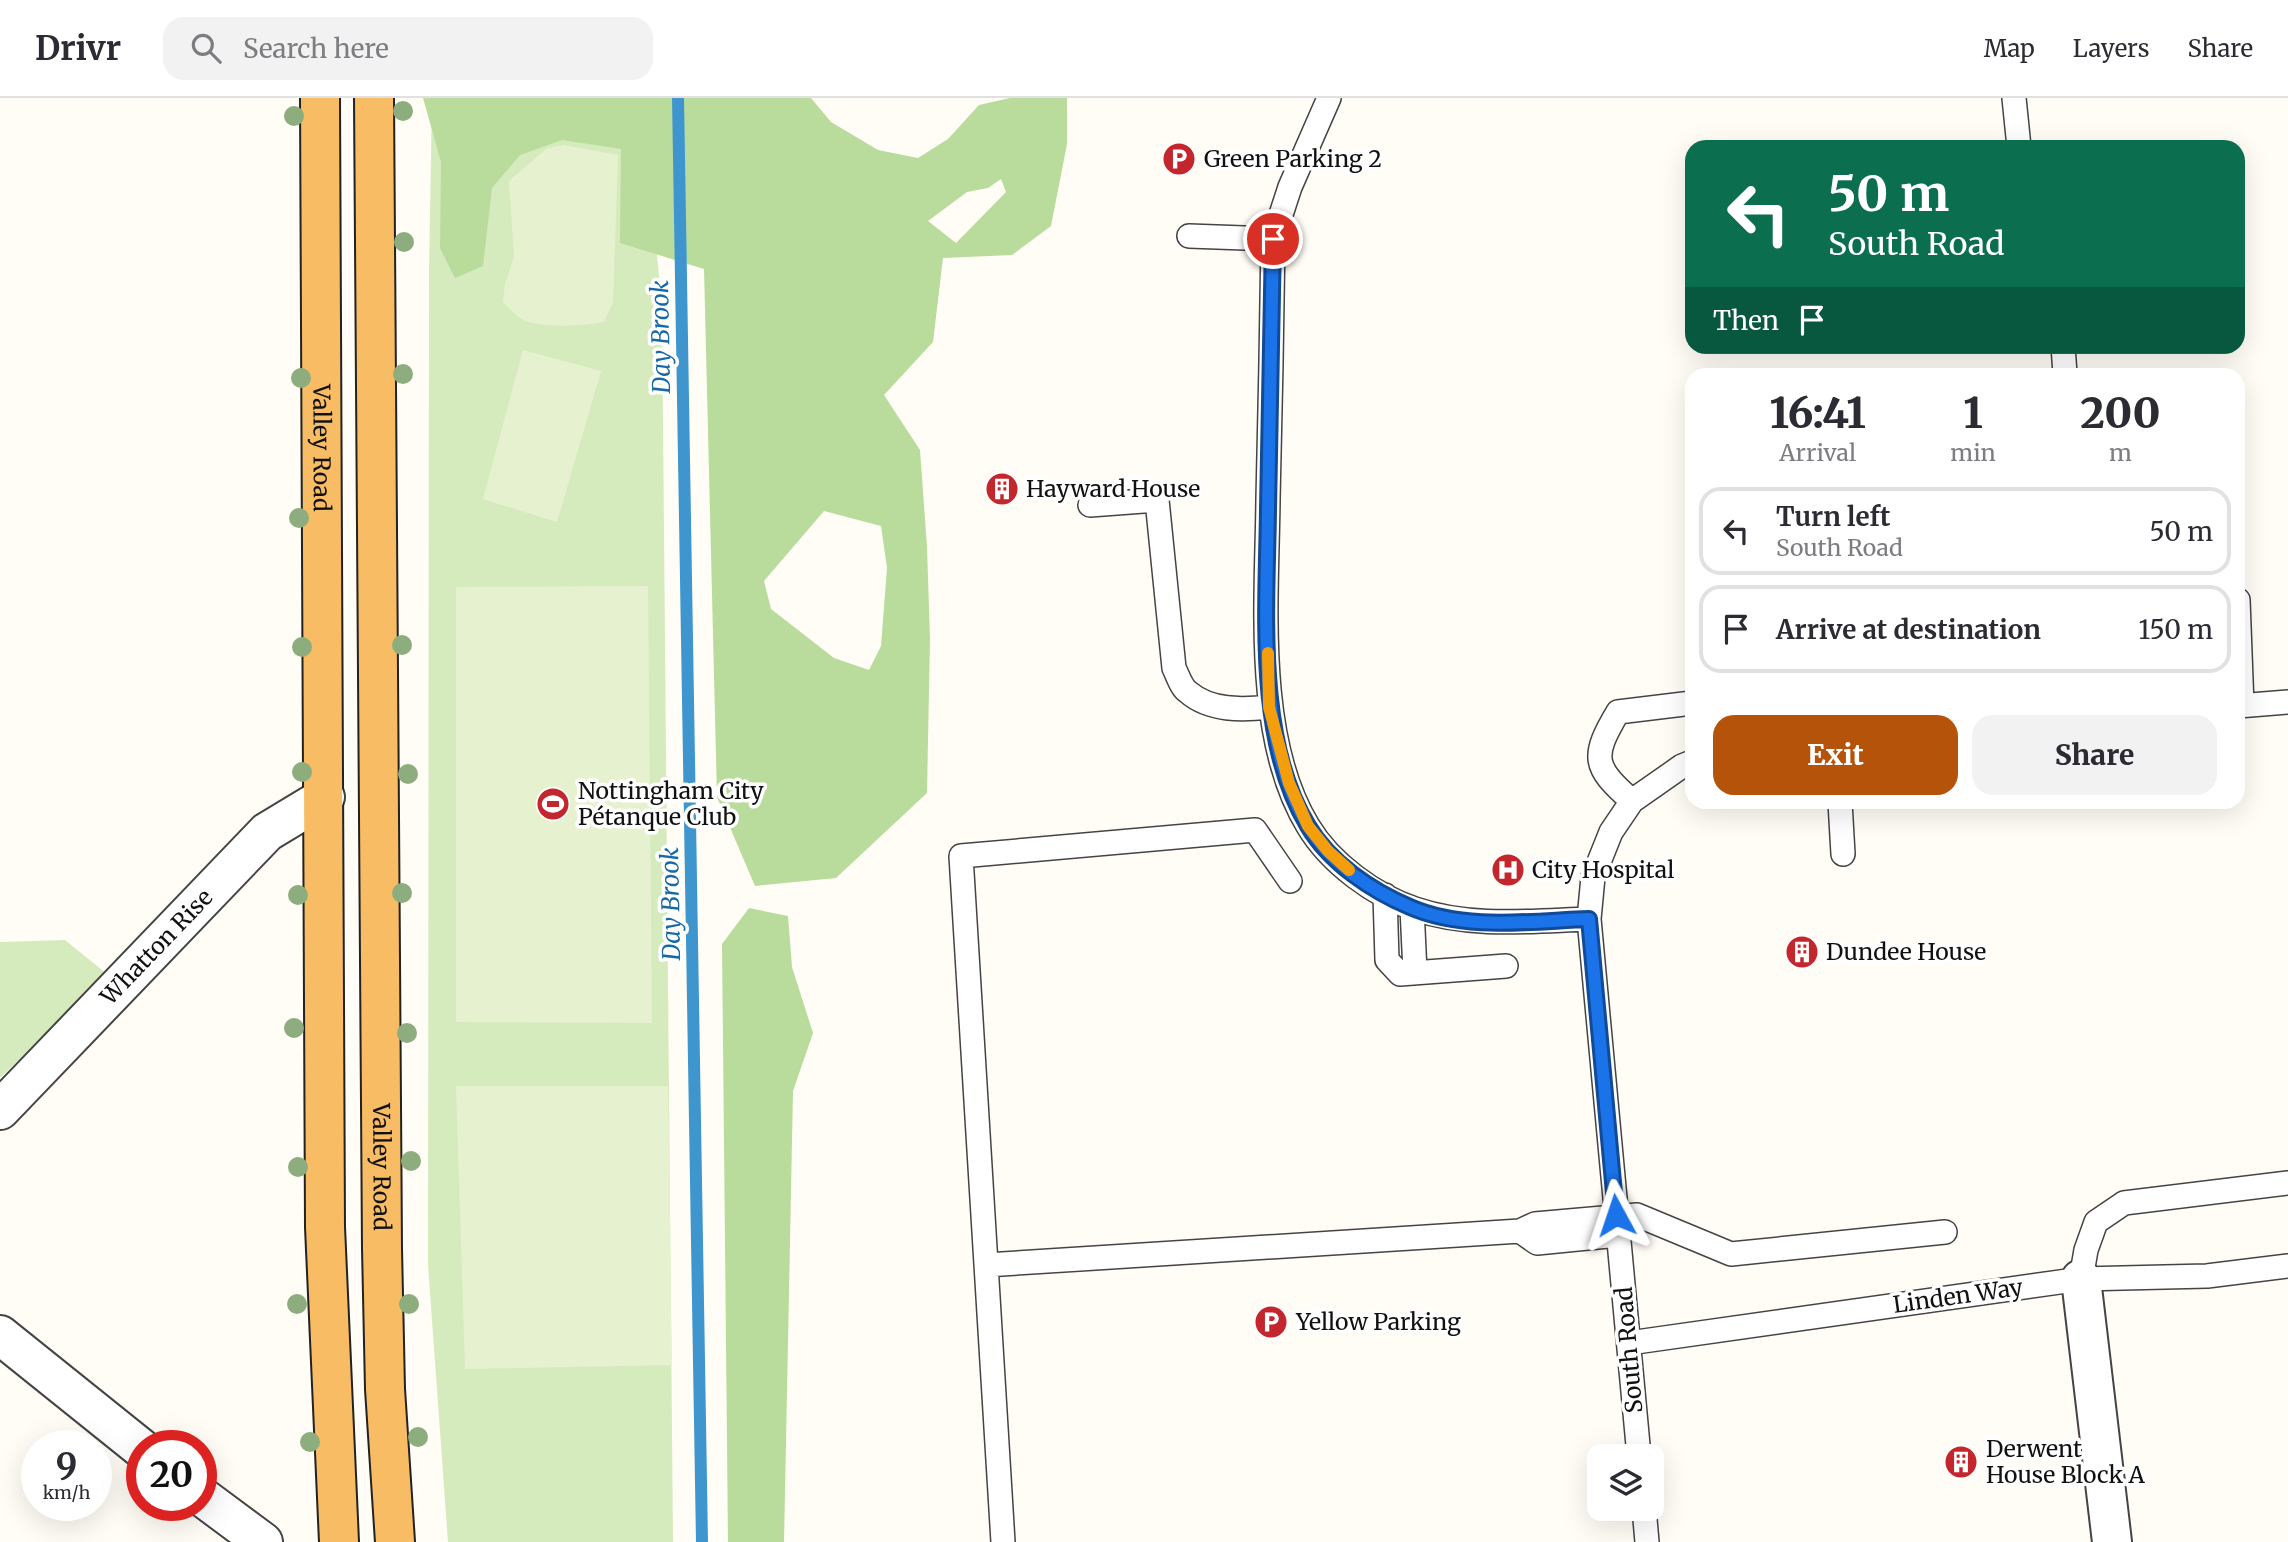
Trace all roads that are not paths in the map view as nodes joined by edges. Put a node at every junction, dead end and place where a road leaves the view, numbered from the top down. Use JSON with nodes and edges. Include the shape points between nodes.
{"nodes":[{"id":1,"x":320,"y":98,"type":"edge"},
{"id":2,"x":374,"y":98,"type":"edge"},
{"id":3,"x":1329,"y":98,"type":"edge"},
{"id":4,"x":2014,"y":98,"type":"edge"},
{"id":5,"x":2018,"y":140,"type":"edge"},
{"id":6,"x":1189,"y":236,"type":"dead end"},
{"id":7,"x":1273,"y":239,"type":"junction"},
{"id":8,"x":1090,"y":505,"type":"dead end"},
{"id":9,"x":2288,"y":702,"type":"edge"},
{"id":10,"x":1685,"y":705,"type":"edge"},
{"id":11,"x":2245,"y":706,"type":"edge"},
{"id":12,"x":1269,"y":707,"type":"junction"},
{"id":13,"x":1685,"y":765,"type":"edge"},
{"id":14,"x":379,"y":792,"type":"junction"},
{"id":15,"x":325,"y":797,"type":"junction"},
{"id":16,"x":1632,"y":801,"type":"junction"},
{"id":17,"x":1840,"y":809,"type":"edge"},
{"id":18,"x":1843,"y":854,"type":"dead end"},
{"id":19,"x":1290,"y":881,"type":"dead end"},
{"id":20,"x":1385,"y":895,"type":"junction"},
{"id":21,"x":1412,"y":908,"type":"junction"},
{"id":22,"x":1589,"y":919,"type":"junction"},
{"id":23,"x":1506,"y":966,"type":"dead end"},
{"id":24,"x":1415,"y":972,"type":"junction"},
{"id":25,"x":0,"y":1110,"type":"edge"},
{"id":26,"x":2288,"y":1183,"type":"edge"},
{"id":27,"x":1617,"y":1225,"type":"junction"},
{"id":28,"x":1945,"y":1232,"type":"dead end"},
{"id":29,"x":986,"y":1265,"type":"junction"},
{"id":30,"x":2288,"y":1266,"type":"edge"},
{"id":31,"x":2081,"y":1279,"type":"junction"},
{"id":32,"x":0,"y":1335,"type":"edge"},
{"id":33,"x":1629,"y":1343,"type":"junction"},
{"id":34,"x":126,"y":1436,"type":"edge"},
{"id":35,"x":1638,"y":1444,"type":"edge"},
{"id":36,"x":217,"y":1508,"type":"edge"},
{"id":37,"x":1645,"y":1521,"type":"edge"},
{"id":38,"x":263,"y":1542,"type":"edge"},
{"id":39,"x":339,"y":1542,"type":"edge"},
{"id":40,"x":395,"y":1542,"type":"edge"},
{"id":41,"x":1003,"y":1542,"type":"edge"},
{"id":42,"x":1647,"y":1542,"type":"edge"},
{"id":43,"x":2112,"y":1542,"type":"edge"}],
"edges":[{"from":1,"to":15,"type":"highway","name":"Valley Road"},
{"from":2,"to":14,"type":"highway","name":"Valley Road"},
{"from":3,"to":7,"type":"lane"},
{"from":4,"to":5,"type":"lane"},
{"from":6,"to":7,"type":"lane"},
{"from":7,"to":12,"type":"lane"},
{"from":8,"to":12,"type":"lane","via":[[1157,500],[1174,668],[1185,691],[1226,708]]},
{"from":9,"to":11,"type":"lane"},
{"from":10,"to":16,"type":"lane","via":[[1618,712],[1603,737],[1600,764]]},
{"from":12,"to":20,"type":"lane","via":[[1289,783],[1308,826],[1357,877]]},
{"from":13,"to":16,"type":"lane"},
{"from":14,"to":15,"type":"highway"},
{"from":14,"to":40,"type":"highway","name":"Valley Road","via":[[385,1389]]},
{"from":15,"to":25,"type":"street","name":"Whatton Rise","via":[[267,832]]},
{"from":15,"to":39,"type":"highway","name":"Valley Road","via":[[325,1227]]},
{"from":16,"to":22,"type":"lane","name":"South Road","via":[[1611,832],[1593,877]]},
{"from":17,"to":18,"type":"lane"},
{"from":19,"to":29,"type":"lane","via":[[1255,830],[961,856]]},
{"from":20,"to":21,"type":"lane"},
{"from":20,"to":24,"type":"lane","via":[[1388,960],[1400,974]]},
{"from":21,"to":22,"type":"lane","via":[[1479,922]]},
{"from":21,"to":24,"type":"lane"},
{"from":22,"to":27,"type":"lane","name":"South Road"},
{"from":23,"to":24,"type":"lane"},
{"from":26,"to":31,"type":"lane","via":[[2124,1203],[2096,1222]]},
{"from":27,"to":28,"type":"lane","via":[[1637,1215],[1731,1254]]},
{"from":27,"to":29,"type":"lane","via":[[1535,1224],[1520,1231]]},
{"from":27,"to":33,"type":"lane","name":"South Road"},
{"from":29,"to":41,"type":"lane"},
{"from":30,"to":31,"type":"lane","name":"Linden Way","via":[[2207,1276]]},
{"from":31,"to":33,"type":"lane","name":"Linden Way"},
{"from":31,"to":43,"type":"street"},
{"from":32,"to":34,"type":"street"},
{"from":33,"to":35,"type":"lane","name":"South Road"},
{"from":36,"to":38,"type":"street"},
{"from":37,"to":42,"type":"lane"}]}
